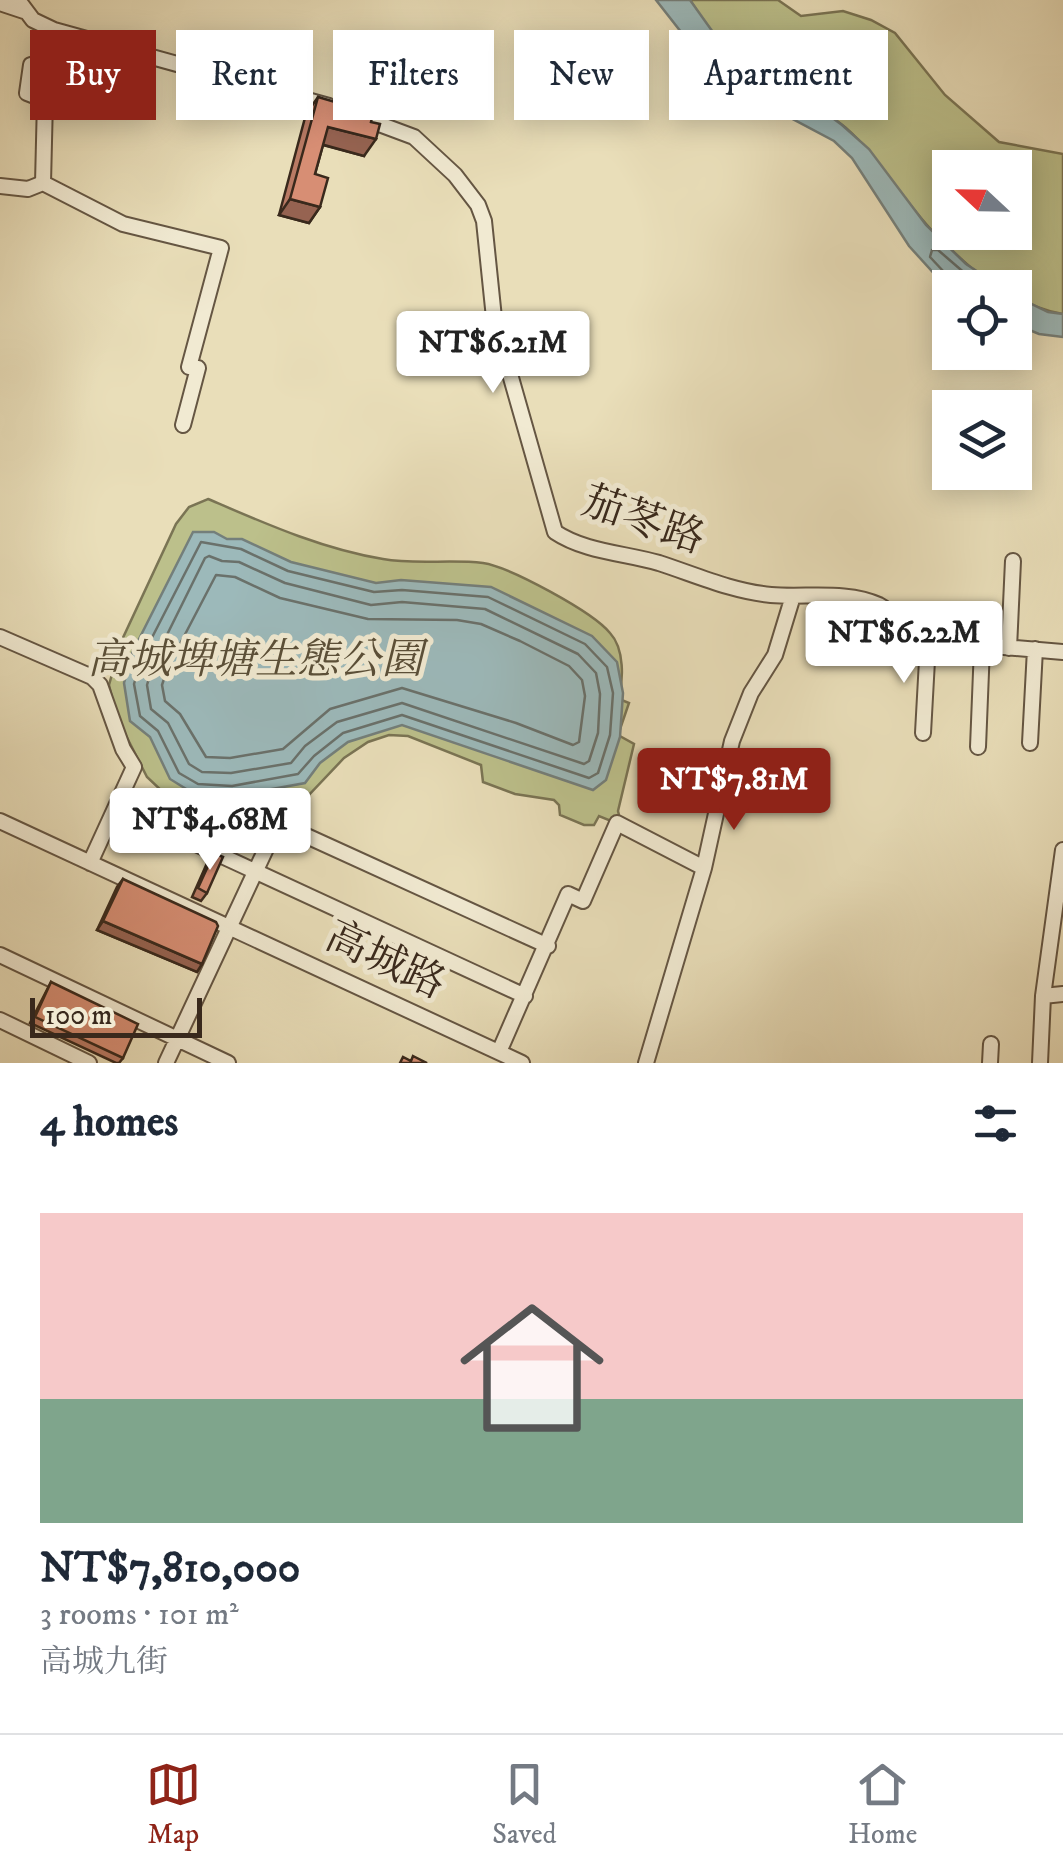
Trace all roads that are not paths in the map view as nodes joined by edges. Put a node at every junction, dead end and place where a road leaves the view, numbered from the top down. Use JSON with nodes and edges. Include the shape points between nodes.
{"nodes":[{"id":1,"x":0,"y":3,"type":"edge"},
{"id":2,"x":21,"y":6,"type":"edge"},
{"id":3,"x":54,"y":30,"type":"edge"},
{"id":4,"x":156,"y":58,"type":"edge"},
{"id":5,"x":45,"y":120,"type":"edge"},
{"id":6,"x":42,"y":183,"type":"junction"},
{"id":7,"x":0,"y":186,"type":"edge"},
{"id":8,"x":183,"y":425,"type":"dead end"},
{"id":9,"x":1013,"y":562,"type":"dead end"},
{"id":10,"x":793,"y":596,"type":"junction"},
{"id":11,"x":928,"y":642,"type":"junction"},
{"id":12,"x":2,"y":643,"type":"edge"},
{"id":13,"x":982,"y":647,"type":"junction"},
{"id":14,"x":1009,"y":648,"type":"junction"},
{"id":15,"x":1035,"y":649,"type":"junction"},
{"id":16,"x":1063,"y":652,"type":"edge"},
{"id":17,"x":924,"y":733,"type":"dead end"},
{"id":18,"x":1030,"y":743,"type":"dead end"},
{"id":19,"x":978,"y":747,"type":"dead end"},
{"id":20,"x":116,"y":807,"type":"junction"},
{"id":21,"x":0,"y":822,"type":"edge"},
{"id":22,"x":1062,"y":857,"type":"edge"},
{"id":23,"x":90,"y":863,"type":"junction"},
{"id":24,"x":704,"y":868,"type":"junction"},
{"id":25,"x":254,"y":873,"type":"junction"},
{"id":26,"x":230,"y":927,"type":"junction"},
{"id":27,"x":548,"y":946,"type":"junction"},
{"id":28,"x":0,"y":955,"type":"edge"},
{"id":29,"x":1063,"y":994,"type":"edge"},
{"id":30,"x":525,"y":996,"type":"junction"},
{"id":31,"x":1043,"y":996,"type":"junction"},
{"id":32,"x":7,"y":1023,"type":"edge"},
{"id":33,"x":178,"y":1038,"type":"junction"},
{"id":34,"x":991,"y":1044,"type":"dead end"},
{"id":35,"x":498,"y":1052,"type":"junction"},
{"id":36,"x":89,"y":1063,"type":"edge"},
{"id":37,"x":166,"y":1063,"type":"edge"},
{"id":38,"x":228,"y":1063,"type":"edge"},
{"id":39,"x":522,"y":1063,"type":"edge"},
{"id":40,"x":646,"y":1063,"type":"edge"},
{"id":41,"x":990,"y":1063,"type":"edge"},
{"id":42,"x":1040,"y":1063,"type":"edge"}],
"edges":[{"from":1,"to":2,"type":"street","name":"茄苳路"},
{"from":2,"to":3,"type":"street","name":"茄苳路"},
{"from":4,"to":10,"type":"street","name":"茄苳路","via":[[343,110],[414,138],[455,175],[484,221],[494,318],[555,532],[721,586]]},
{"from":5,"to":6,"type":"street"},
{"from":6,"to":7,"type":"street"},
{"from":6,"to":8,"type":"street","via":[[123,224],[221,248],[189,367],[198,368]]},
{"from":9,"to":14,"type":"street"},
{"from":10,"to":11,"type":"street","name":"茄苳路","via":[[880,606]]},
{"from":10,"to":24,"type":"street","via":[[775,655],[732,741]]},
{"from":11,"to":13,"type":"street"},
{"from":11,"to":17,"type":"street"},
{"from":12,"to":20,"type":"street","via":[[92,677],[104,691],[134,766]]},
{"from":13,"to":14,"type":"street"},
{"from":13,"to":19,"type":"street"},
{"from":14,"to":15,"type":"street"},
{"from":15,"to":16,"type":"street"},
{"from":15,"to":18,"type":"street"},
{"from":20,"to":23,"type":"street"},
{"from":20,"to":25,"type":"street"},
{"from":21,"to":23,"type":"street","name":"高城路"},
{"from":22,"to":31,"type":"street"},
{"from":23,"to":26,"type":"street","name":"高城路"},
{"from":24,"to":27,"type":"street","via":[[617,823],[582,901],[568,894]]},
{"from":24,"to":40,"type":"street"},
{"from":25,"to":26,"type":"street"},
{"from":25,"to":27,"type":"street","via":[[278,823]]},
{"from":25,"to":30,"type":"street"},
{"from":26,"to":33,"type":"street"},
{"from":26,"to":35,"type":"street","name":"高城路"},
{"from":27,"to":30,"type":"street"},
{"from":28,"to":33,"type":"street"},
{"from":29,"to":31,"type":"street"},
{"from":30,"to":35,"type":"street"},
{"from":31,"to":42,"type":"street"},
{"from":32,"to":36,"type":"street"},
{"from":33,"to":37,"type":"street"},
{"from":33,"to":38,"type":"street"},
{"from":34,"to":41,"type":"street"},
{"from":35,"to":39,"type":"street","name":"高城路"}]}
